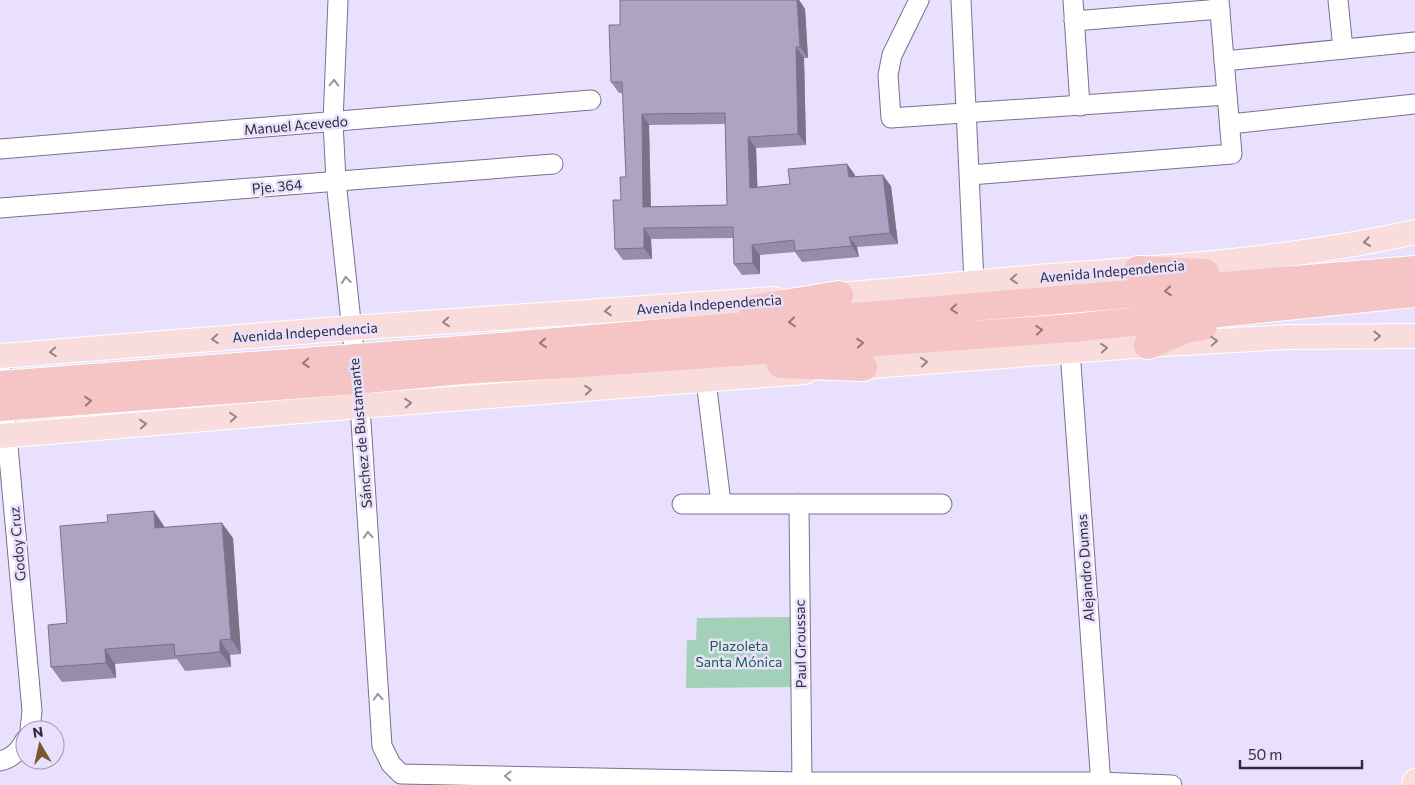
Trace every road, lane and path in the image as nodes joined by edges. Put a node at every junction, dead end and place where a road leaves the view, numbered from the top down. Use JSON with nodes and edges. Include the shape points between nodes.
{"nodes":[{"id":1,"x":338,"y":0,"type":"edge"},
{"id":2,"x":919,"y":0,"type":"edge"},
{"id":3,"x":961,"y":0,"type":"edge"},
{"id":4,"x":1073,"y":0,"type":"edge"},
{"id":5,"x":1338,"y":0,"type":"edge"},
{"id":6,"x":1219,"y":4,"type":"edge"},
{"id":7,"x":1074,"y":21,"type":"junction"},
{"id":8,"x":1415,"y":42,"type":"edge"},
{"id":9,"x":1343,"y":49,"type":"junction"},
{"id":10,"x":1224,"y":61,"type":"junction"},
{"id":11,"x":1227,"y":95,"type":"junction"},
{"id":12,"x":591,"y":100,"type":"dead end"},
{"id":13,"x":1415,"y":104,"type":"edge"},
{"id":14,"x":1080,"y":106,"type":"junction"},
{"id":15,"x":967,"y":113,"type":"junction"},
{"id":16,"x":333,"y":122,"type":"junction"},
{"id":17,"x":1230,"y":124,"type":"junction"},
{"id":18,"x":0,"y":149,"type":"edge"},
{"id":19,"x":553,"y":164,"type":"dead end"},
{"id":20,"x":970,"y":175,"type":"junction"},
{"id":21,"x":336,"y":181,"type":"junction"},
{"id":22,"x":0,"y":208,"type":"edge"},
{"id":23,"x":1415,"y":232,"type":"edge"},
{"id":24,"x":1410,"y":269,"type":"edge"},
{"id":25,"x":1138,"y":270,"type":"junction"},
{"id":26,"x":974,"y":282,"type":"junction"},
{"id":27,"x":1335,"y":289,"type":"junction"},
{"id":28,"x":1415,"y":293,"type":"edge"},
{"id":29,"x":839,"y":295,"type":"junction"},
{"id":30,"x":351,"y":328,"type":"junction"},
{"id":31,"x":1415,"y":336,"type":"edge"},
{"id":32,"x":1148,"y":345,"type":"junction"},
{"id":33,"x":1070,"y":350,"type":"junction"},
{"id":34,"x":572,"y":352,"type":"junction"},
{"id":35,"x":0,"y":357,"type":"edge"},
{"id":36,"x":864,"y":367,"type":"junction"},
{"id":37,"x":706,"y":381,"type":"junction"},
{"id":38,"x":357,"y":382,"type":"junction"},
{"id":39,"x":2,"y":396,"type":"edge"},
{"id":40,"x":4,"y":436,"type":"edge"},
{"id":41,"x":721,"y":503,"type":"junction"},
{"id":42,"x":682,"y":504,"type":"dead end"},
{"id":43,"x":799,"y":504,"type":"junction"},
{"id":44,"x":942,"y":504,"type":"dead end"},
{"id":45,"x":31,"y":720,"type":"edge"},
{"id":46,"x":15,"y":753,"type":"edge"},
{"id":47,"x":0,"y":761,"type":"edge"},
{"id":48,"x":1415,"y":781,"type":"edge"},
{"id":49,"x":802,"y":783,"type":"edge"},
{"id":50,"x":1100,"y":784,"type":"edge"},
{"id":51,"x":1172,"y":785,"type":"edge"},
{"id":52,"x":1414,"y":785,"type":"edge"}],
"edges":[{"from":16,"to":1,"type":"street","name":"Sánchez de Bustamante","one_way":true},
{"from":2,"to":15,"type":"street","via":[[892,55],[888,75],[890,118]]},
{"from":3,"to":15,"type":"street"},
{"from":4,"to":7,"type":"street"},
{"from":5,"to":9,"type":"street"},
{"from":6,"to":7,"type":"street"},
{"from":6,"to":10,"type":"street"},
{"from":7,"to":14,"type":"street"},
{"from":8,"to":9,"type":"street"},
{"from":9,"to":10,"type":"street"},
{"from":10,"to":11,"type":"street"},
{"from":11,"to":14,"type":"street"},
{"from":11,"to":17,"type":"street"},
{"from":12,"to":16,"type":"street","name":"Manuel Acevedo"},
{"from":13,"to":17,"type":"street"},
{"from":14,"to":15,"type":"street"},
{"from":15,"to":20,"type":"street"},
{"from":16,"to":18,"type":"street","name":"Manuel Acevedo"},
{"from":16,"to":21,"type":"street","name":"Sánchez de Bustamante"},
{"from":17,"to":20,"type":"street","via":[[1232,154]]},
{"from":19,"to":21,"type":"street","name":"Pje. 364"},
{"from":20,"to":26,"type":"street"},
{"from":21,"to":22,"type":"street","name":"Pje. 364"},
{"from":30,"to":21,"type":"street","name":"Sánchez de Bustamante","one_way":true},
{"from":23,"to":25,"type":"main road","name":"Avenida Independencia","one_way":true,"via":[[1300,253]]},
{"from":24,"to":27,"type":"highway","name":"Avenida Independencia"},
{"from":25,"to":26,"type":"main road","name":"Avenida Independencia","one_way":true},
{"from":25,"to":27,"type":"highway"},
{"from":26,"to":29,"type":"main road","name":"Avenida Independencia"},
{"from":27,"to":28,"type":"highway","name":"Avenida Independencia"},
{"from":27,"to":32,"type":"highway","via":[[1186,329]]},
{"from":27,"to":34,"type":"highway","name":"Avenida Independencia"},
{"from":29,"to":30,"type":"main road","name":"Avenida Independencia","one_way":true},
{"from":29,"to":34,"type":"highway"},
{"from":30,"to":35,"type":"main road","name":"Avenida Independencia","one_way":true},
{"from":30,"to":38,"type":"street","name":"Sánchez de Bustamante"},
{"from":32,"to":31,"type":"main road","name":"Avenida Independencia","one_way":true,"via":[[1288,337]]},
{"from":33,"to":32,"type":"main road","name":"Avenida Independencia","one_way":true},
{"from":36,"to":33,"type":"main road","name":"Avenida Independencia","one_way":true},
{"from":33,"to":50,"type":"street","name":"Alejandro Dumas"},
{"from":34,"to":36,"type":"highway","one_way":true,"via":[[654,368],[766,363]]},
{"from":34,"to":38,"type":"highway","name":"Avenida Independencia"},
{"from":35,"to":39,"type":"street","name":"Godoy Cruz"},
{"from":36,"to":37,"type":"main road","name":"Avenida Independencia"},
{"from":38,"to":37,"type":"main road","name":"Avenida Independencia","one_way":true},
{"from":37,"to":41,"type":"street"},
{"from":38,"to":39,"type":"highway","name":"Avenida Independencia"},
{"from":40,"to":38,"type":"main road","name":"Avenida Independencia","one_way":true},
{"from":49,"to":38,"type":"street","name":"Sánchez de Bustamante","one_way":true,"via":[[401,774],[391,764],[382,746]]},
{"from":39,"to":40,"type":"street","name":"Godoy Cruz"},
{"from":40,"to":45,"type":"street","name":"Godoy Cruz"},
{"from":41,"to":42,"type":"street"},
{"from":41,"to":43,"type":"street"},
{"from":43,"to":44,"type":"street"},
{"from":43,"to":49,"type":"street","name":"Paul Groussac"},
{"from":46,"to":47,"type":"street"},
{"from":48,"to":52,"type":"main road"},
{"from":49,"to":50,"type":"street"},
{"from":50,"to":51,"type":"street"}]}
